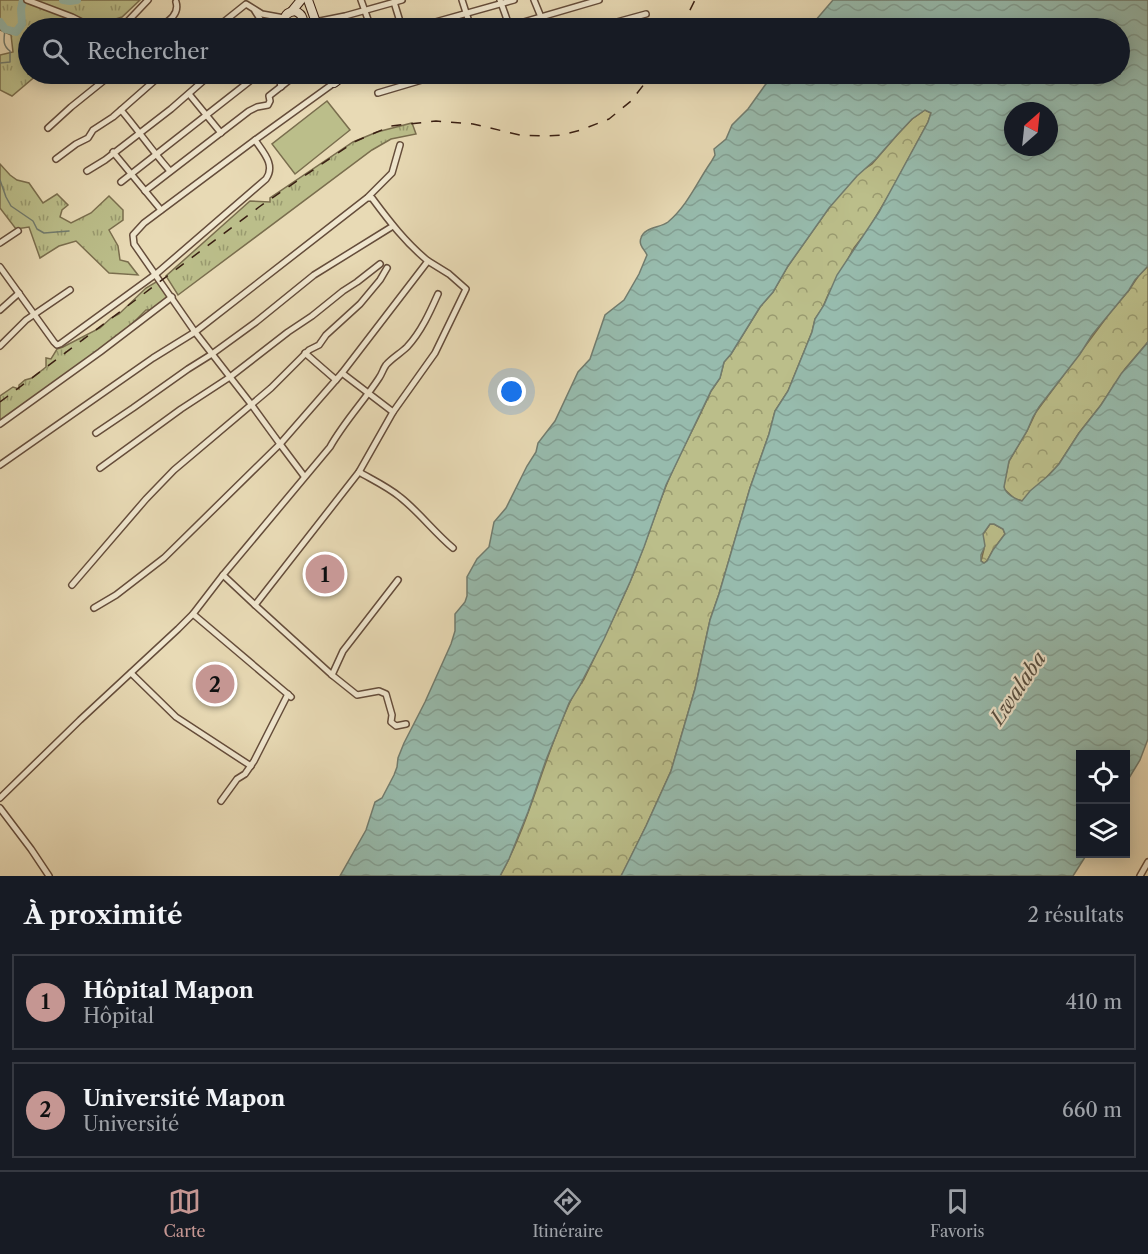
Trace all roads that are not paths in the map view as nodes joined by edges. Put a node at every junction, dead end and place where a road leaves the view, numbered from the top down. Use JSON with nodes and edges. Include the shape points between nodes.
{"nodes":[{"id":1,"x":27,"y":0,"type":"edge"},
{"id":2,"x":148,"y":0,"type":"edge"},
{"id":3,"x":301,"y":0,"type":"edge"},
{"id":4,"x":361,"y":0,"type":"edge"},
{"id":5,"x":402,"y":0,"type":"edge"},
{"id":6,"x":462,"y":0,"type":"edge"},
{"id":7,"x":514,"y":0,"type":"edge"},
{"id":8,"x":534,"y":0,"type":"edge"},
{"id":9,"x":599,"y":0,"type":"edge"},
{"id":10,"x":394,"y":1,"type":"edge"},
{"id":11,"x":176,"y":2,"type":"dead end"},
{"id":12,"x":501,"y":2,"type":"edge"},
{"id":13,"x":309,"y":3,"type":"edge"},
{"id":14,"x":251,"y":5,"type":"edge"},
{"id":15,"x":364,"y":10,"type":"junction"},
{"id":16,"x":292,"y":11,"type":"junction"},
{"id":17,"x":467,"y":14,"type":"junction"},
{"id":18,"x":646,"y":14,"type":"dead end"},
{"id":19,"x":541,"y":17,"type":"junction"},
{"id":20,"x":74,"y":18,"type":"edge"},
{"id":21,"x":131,"y":18,"type":"edge"},
{"id":22,"x":170,"y":18,"type":"edge"},
{"id":23,"x":228,"y":18,"type":"edge"},
{"id":24,"x":260,"y":18,"type":"edge"},
{"id":25,"x":284,"y":18,"type":"joint"},
{"id":26,"x":300,"y":18,"type":"edge"},
{"id":27,"x":304,"y":18,"type":"edge"},
{"id":28,"x":314,"y":18,"type":"edge"},
{"id":29,"x":338,"y":18,"type":"edge"},
{"id":30,"x":367,"y":18,"type":"edge"},
{"id":31,"x":399,"y":18,"type":"edge"},
{"id":32,"x":452,"y":18,"type":"edge"},
{"id":33,"x":468,"y":18,"type":"edge"},
{"id":34,"x":505,"y":18,"type":"edge"},
{"id":35,"x":538,"y":18,"type":"edge"},
{"id":36,"x":631,"y":18,"type":"edge"},
{"id":37,"x":100,"y":84,"type":"edge"},
{"id":38,"x":151,"y":84,"type":"edge"},
{"id":39,"x":200,"y":84,"type":"edge"},
{"id":40,"x":246,"y":84,"type":"edge"},
{"id":41,"x":280,"y":84,"type":"edge"},
{"id":42,"x":285,"y":84,"type":"edge"},
{"id":43,"x":333,"y":84,"type":"edge"},
{"id":44,"x":408,"y":84,"type":"edge"},
{"id":45,"x":281,"y":87,"type":"junction"},
{"id":46,"x":378,"y":93,"type":"dead end"},
{"id":47,"x":189,"y":94,"type":"junction"},
{"id":48,"x":121,"y":110,"type":"junction"},
{"id":49,"x":207,"y":115,"type":"junction"},
{"id":50,"x":48,"y":128,"type":"dead end"},
{"id":51,"x":140,"y":132,"type":"junction"},
{"id":52,"x":220,"y":133,"type":"junction"},
{"id":53,"x":255,"y":140,"type":"junction"},
{"id":54,"x":400,"y":145,"type":"dead end"},
{"id":55,"x":113,"y":152,"type":"junction"},
{"id":56,"x":155,"y":155,"type":"junction"},
{"id":57,"x":56,"y":159,"type":"dead end"},
{"id":58,"x":87,"y":171,"type":"dead end"},
{"id":59,"x":170,"y":171,"type":"junction"},
{"id":60,"x":131,"y":174,"type":"junction"},
{"id":61,"x":121,"y":182,"type":"dead end"},
{"id":62,"x":145,"y":191,"type":"junction"},
{"id":63,"x":368,"y":197,"type":"junction"},
{"id":64,"x":161,"y":210,"type":"junction"},
{"id":65,"x":393,"y":226,"type":"junction"},
{"id":66,"x":18,"y":231,"type":"dead end"},
{"id":67,"x":0,"y":243,"type":"edge"},
{"id":68,"x":428,"y":261,"type":"junction"},
{"id":69,"x":380,"y":264,"type":"dead end"},
{"id":70,"x":387,"y":268,"type":"dead end"},
{"id":71,"x":2,"y":272,"type":"edge"},
{"id":72,"x":156,"y":274,"type":"junction"},
{"id":73,"x":70,"y":290,"type":"dead end"},
{"id":74,"x":19,"y":293,"type":"junction"},
{"id":75,"x":438,"y":294,"type":"dead end"},
{"id":76,"x":172,"y":297,"type":"junction"},
{"id":77,"x":0,"y":310,"type":"edge"},
{"id":78,"x":34,"y":315,"type":"junction"},
{"id":79,"x":195,"y":332,"type":"junction"},
{"id":80,"x":0,"y":346,"type":"edge"},
{"id":81,"x":305,"y":353,"type":"junction"},
{"id":82,"x":212,"y":354,"type":"junction"},
{"id":83,"x":342,"y":373,"type":"junction"},
{"id":84,"x":230,"y":377,"type":"junction"},
{"id":85,"x":336,"y":380,"type":"junction"},
{"id":86,"x":368,"y":392,"type":"junction"},
{"id":87,"x":251,"y":404,"type":"junction"},
{"id":88,"x":393,"y":412,"type":"junction"},
{"id":89,"x":0,"y":424,"type":"edge"},
{"id":90,"x":96,"y":433,"type":"dead end"},
{"id":91,"x":280,"y":444,"type":"junction"},
{"id":92,"x":0,"y":465,"type":"edge"},
{"id":93,"x":100,"y":468,"type":"dead end"},
{"id":94,"x":359,"y":472,"type":"junction"},
{"id":95,"x":304,"y":476,"type":"junction"},
{"id":96,"x":453,"y":548,"type":"dead end"},
{"id":97,"x":223,"y":575,"type":"junction"},
{"id":98,"x":398,"y":580,"type":"dead end"},
{"id":99,"x":72,"y":585,"type":"dead end"},
{"id":100,"x":255,"y":605,"type":"junction"},
{"id":101,"x":94,"y":608,"type":"dead end"},
{"id":102,"x":193,"y":614,"type":"junction"},
{"id":103,"x":131,"y":673,"type":"junction"},
{"id":104,"x":332,"y":675,"type":"junction"},
{"id":105,"x":406,"y":724,"type":"dead end"},
{"id":106,"x":251,"y":766,"type":"junction"},
{"id":107,"x":0,"y":798,"type":"edge"},
{"id":108,"x":221,"y":801,"type":"dead end"},
{"id":109,"x":0,"y":808,"type":"edge"},
{"id":110,"x":1148,"y":862,"type":"edge"},
{"id":111,"x":49,"y":876,"type":"edge"},
{"id":112,"x":1140,"y":876,"type":"edge"}],
"edges":[{"from":1,"to":20,"type":"street"},
{"from":2,"to":21,"type":"street"},
{"from":3,"to":16,"type":"street"},
{"from":4,"to":15,"type":"street"},
{"from":5,"to":10,"type":"street"},
{"from":6,"to":17,"type":"street"},
{"from":7,"to":12,"type":"street"},
{"from":8,"to":19,"type":"street"},
{"from":9,"to":19,"type":"street"},
{"from":10,"to":15,"type":"street"},
{"from":10,"to":31,"type":"street"},
{"from":11,"to":22,"type":"street","via":[[177,12]]},
{"from":12,"to":17,"type":"street"},
{"from":12,"to":34,"type":"street"},
{"from":13,"to":27,"type":"street"},
{"from":13,"to":28,"type":"street"},
{"from":14,"to":23,"type":"street","via":[[245,4]]},
{"from":14,"to":24,"type":"street"},
{"from":14,"to":25,"type":"street","via":[[262,14]]},
{"from":15,"to":29,"type":"street"},
{"from":15,"to":30,"type":"street"},
{"from":16,"to":25,"type":"street"},
{"from":16,"to":26,"type":"street"},
{"from":17,"to":32,"type":"street"},
{"from":17,"to":33,"type":"street"},
{"from":18,"to":36,"type":"street"},
{"from":19,"to":35,"type":"street"},
{"from":37,"to":50,"type":"street"},
{"from":38,"to":48,"type":"street"},
{"from":39,"to":47,"type":"street"},
{"from":40,"to":49,"type":"street"},
{"from":41,"to":45,"type":"street"},
{"from":42,"to":45,"type":"street"},
{"from":43,"to":53,"type":"street"},
{"from":44,"to":46,"type":"street"},
{"from":45,"to":52,"type":"street","via":[[270,96],[268,105],[250,110]]},
{"from":47,"to":49,"type":"street"},
{"from":47,"to":51,"type":"street"},
{"from":48,"to":51,"type":"street"},
{"from":48,"to":57,"type":"street"},
{"from":49,"to":52,"type":"street"},
{"from":49,"to":56,"type":"street"},
{"from":51,"to":55,"type":"street"},
{"from":51,"to":56,"type":"street"},
{"from":52,"to":59,"type":"street"},
{"from":53,"to":64,"type":"street"},
{"from":53,"to":72,"type":"street","via":[[268,159],[266,179]]},
{"from":54,"to":63,"type":"street","via":[[392,173]]},
{"from":55,"to":58,"type":"street"},
{"from":55,"to":60,"type":"street"},
{"from":56,"to":59,"type":"street"},
{"from":56,"to":60,"type":"street"},
{"from":59,"to":62,"type":"street"},
{"from":60,"to":61,"type":"street"},
{"from":60,"to":62,"type":"street"},
{"from":62,"to":64,"type":"street"},
{"from":63,"to":65,"type":"street"},
{"from":63,"to":79,"type":"street"},
{"from":64,"to":72,"type":"street","via":[[133,235],[134,244]]},
{"from":65,"to":68,"type":"street"},
{"from":65,"to":82,"type":"street","via":[[314,275]]},
{"from":66,"to":67,"type":"street"},
{"from":68,"to":83,"type":"street"},
{"from":68,"to":88,"type":"street","via":[[466,289],[435,353]]},
{"from":69,"to":84,"type":"street"},
{"from":70,"to":81,"type":"street","via":[[360,304]]},
{"from":71,"to":74,"type":"street"},
{"from":72,"to":76,"type":"street"},
{"from":72,"to":78,"type":"street","via":[[60,344],[54,342]]},
{"from":73,"to":78,"type":"street"},
{"from":74,"to":77,"type":"street"},
{"from":74,"to":78,"type":"street"},
{"from":75,"to":86,"type":"street","via":[[413,340],[387,364]]},
{"from":76,"to":79,"type":"street"},
{"from":76,"to":89,"type":"street"},
{"from":78,"to":80,"type":"street"},
{"from":79,"to":82,"type":"street"},
{"from":79,"to":92,"type":"street"},
{"from":81,"to":85,"type":"street"},
{"from":81,"to":87,"type":"street"},
{"from":82,"to":84,"type":"street"},
{"from":82,"to":90,"type":"street"},
{"from":83,"to":85,"type":"street"},
{"from":83,"to":86,"type":"street"},
{"from":84,"to":87,"type":"street"},
{"from":84,"to":93,"type":"street"},
{"from":85,"to":91,"type":"street"},
{"from":86,"to":88,"type":"street"},
{"from":86,"to":95,"type":"street","via":[[330,447]]},
{"from":87,"to":91,"type":"street"},
{"from":87,"to":99,"type":"street","via":[[174,470]]},
{"from":88,"to":94,"type":"street"},
{"from":91,"to":95,"type":"street"},
{"from":91,"to":101,"type":"street","via":[[164,558]]},
{"from":94,"to":96,"type":"street","via":[[402,499]]},
{"from":94,"to":100,"type":"street"},
{"from":95,"to":97,"type":"street"},
{"from":97,"to":100,"type":"street"},
{"from":97,"to":102,"type":"street"},
{"from":98,"to":104,"type":"street","via":[[343,651]]},
{"from":100,"to":104,"type":"street"},
{"from":102,"to":103,"type":"street"},
{"from":102,"to":106,"type":"street","via":[[289,695]]},
{"from":103,"to":106,"type":"street","via":[[176,717]]},
{"from":103,"to":107,"type":"street"},
{"from":104,"to":105,"type":"street","via":[[357,695],[379,691],[386,694],[391,722],[396,726]]},
{"from":106,"to":108,"type":"street"},
{"from":109,"to":111,"type":"street"},
{"from":110,"to":112,"type":"street"}]}
